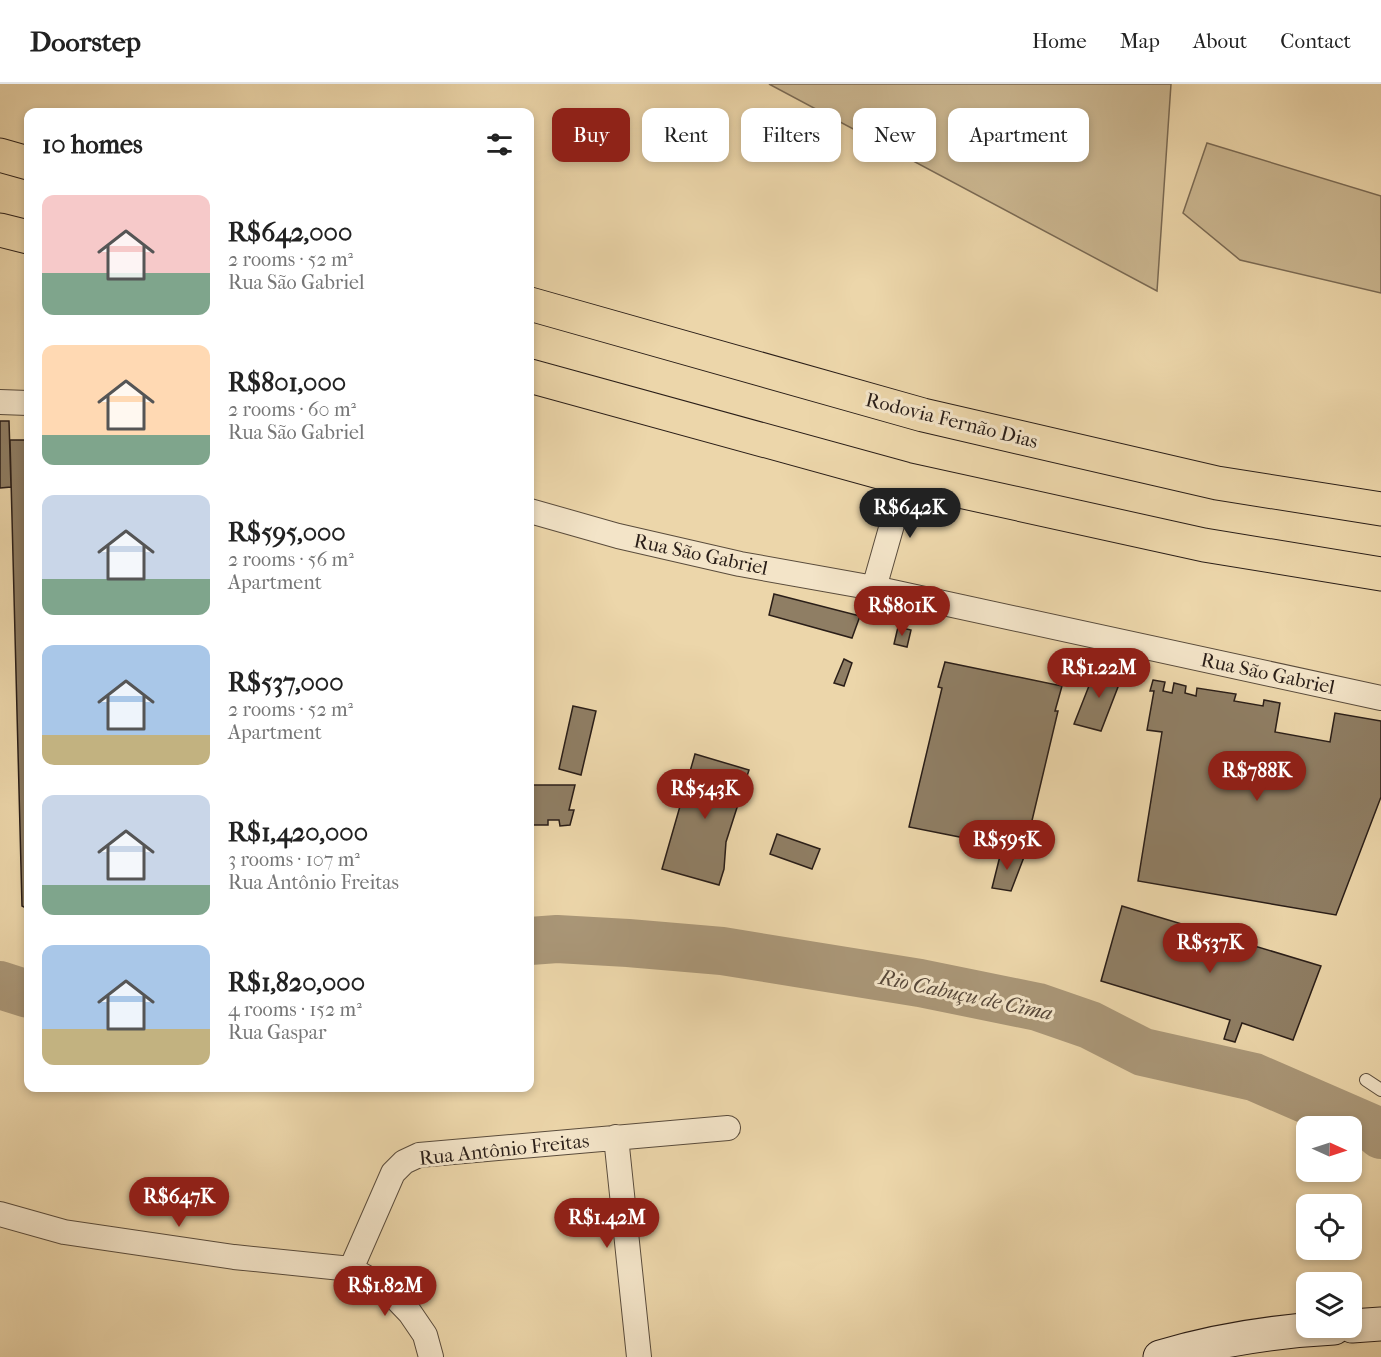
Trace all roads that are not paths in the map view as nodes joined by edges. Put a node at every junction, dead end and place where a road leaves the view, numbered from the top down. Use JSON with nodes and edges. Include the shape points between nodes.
{"nodes":[{"id":1,"x":0,"y":155,"type":"edge"},
{"id":2,"x":24,"y":162,"type":"edge"},
{"id":3,"x":0,"y":230,"type":"edge"},
{"id":4,"x":24,"y":236,"type":"edge"},
{"id":5,"x":534,"y":305,"type":"edge"},
{"id":6,"x":534,"y":377,"type":"edge"},
{"id":7,"x":0,"y":402,"type":"edge"},
{"id":8,"x":24,"y":403,"type":"edge"},
{"id":9,"x":905,"y":479,"type":"junction"},
{"id":10,"x":1381,"y":509,"type":"edge"},
{"id":11,"x":534,"y":512,"type":"edge"},
{"id":12,"x":1381,"y":574,"type":"edge"},
{"id":13,"x":874,"y":588,"type":"junction"},
{"id":14,"x":1381,"y":698,"type":"edge"},
{"id":15,"x":1366,"y":1080,"type":"dead end"},
{"id":16,"x":1381,"y":1090,"type":"edge"},
{"id":17,"x":728,"y":1128,"type":"dead end"},
{"id":18,"x":616,"y":1137,"type":"junction"},
{"id":19,"x":0,"y":1214,"type":"edge"},
{"id":20,"x":351,"y":1269,"type":"junction"},
{"id":21,"x":1381,"y":1324,"type":"edge"},
{"id":22,"x":1362,"y":1325,"type":"edge"},
{"id":23,"x":1296,"y":1330,"type":"edge"},
{"id":24,"x":1204,"y":1351,"type":"edge"},
{"id":25,"x":431,"y":1357,"type":"edge"},
{"id":26,"x":639,"y":1357,"type":"edge"},
{"id":27,"x":1160,"y":1357,"type":"edge"}],
"edges":[{"from":1,"to":2,"type":"highway"},
{"from":3,"to":4,"type":"highway"},
{"from":5,"to":10,"type":"highway","name":"Rodovia Fernão Dias","via":[[923,416],[1217,483]]},
{"from":6,"to":9,"type":"highway"},
{"from":7,"to":8,"type":"street"},
{"from":9,"to":12,"type":"highway","via":[[1204,545]]},
{"from":9,"to":13,"type":"street"},
{"from":11,"to":13,"type":"street","name":"Rua São Gabriel","via":[[740,564]]},
{"from":13,"to":14,"type":"street","name":"Rua São Gabriel"},
{"from":15,"to":16,"type":"lane"},
{"from":17,"to":18,"type":"street","name":"Rua Antônio Freitas"},
{"from":18,"to":20,"type":"street","name":"Rua Antônio Freitas","via":[[420,1155],[404,1162],[393,1173]]},
{"from":18,"to":26,"type":"street","name":"Rua Antônio Freitas"},
{"from":19,"to":20,"type":"street","via":[[64,1232],[234,1257]]},
{"from":20,"to":25,"type":"street","via":[[387,1289],[410,1312],[425,1335]]},
{"from":21,"to":22,"type":"main road"},
{"from":23,"to":24,"type":"main road"},
{"from":24,"to":27,"type":"main road"}]}
